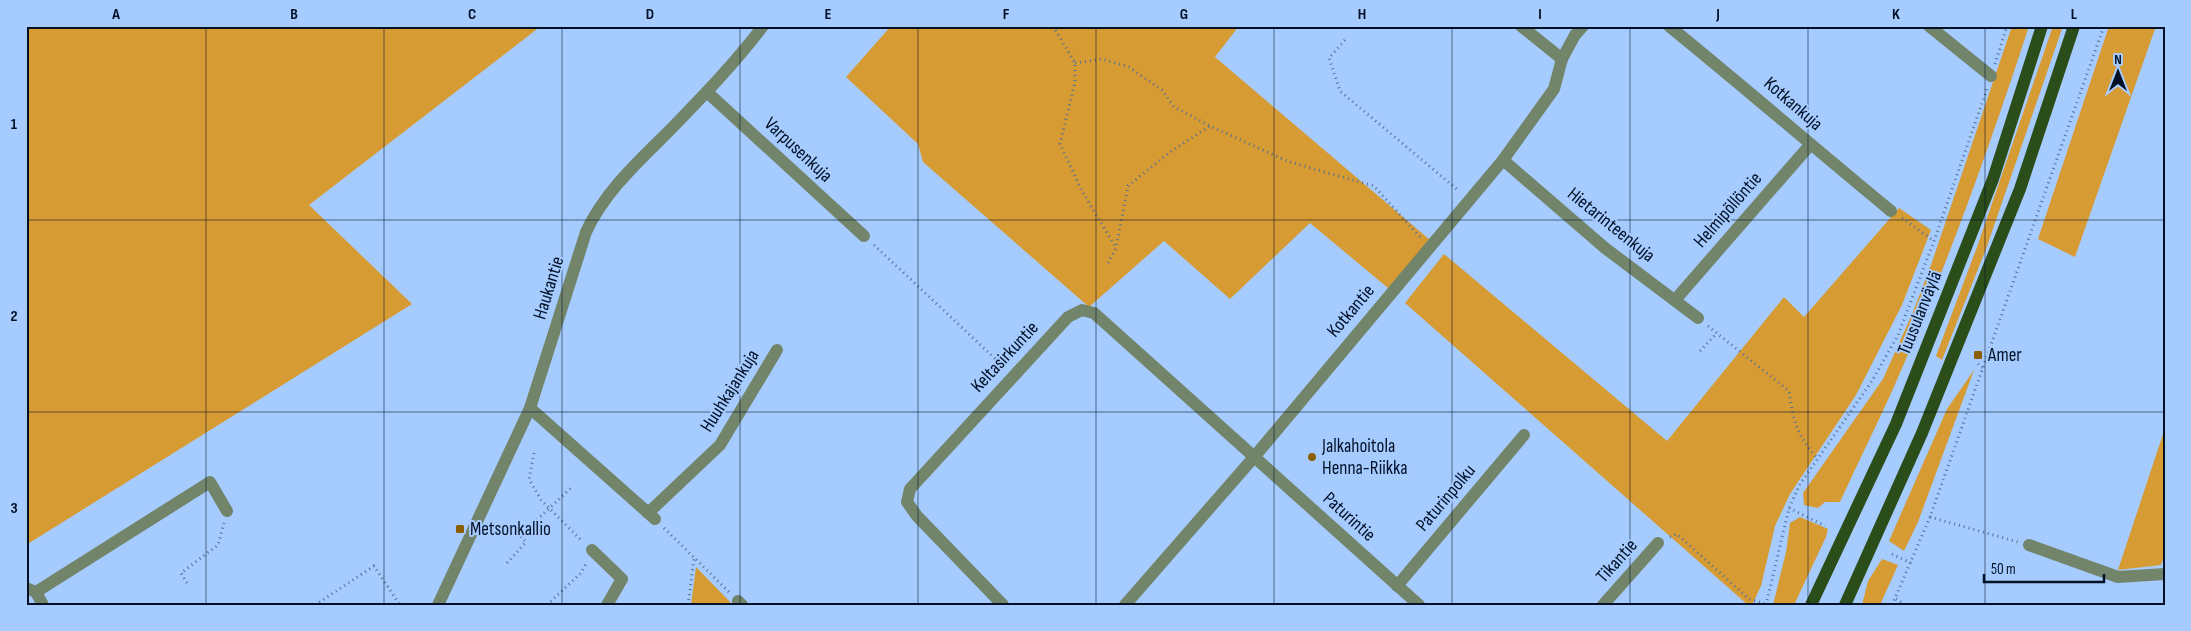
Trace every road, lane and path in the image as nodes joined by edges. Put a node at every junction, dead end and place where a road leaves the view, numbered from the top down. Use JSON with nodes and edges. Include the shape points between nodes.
{"nodes":[{"id":1,"x":763,"y":26,"type":"edge"},
{"id":2,"x":1053,"y":26,"type":"edge"},
{"id":3,"x":1521,"y":26,"type":"edge"},
{"id":4,"x":1582,"y":26,"type":"edge"},
{"id":5,"x":1669,"y":26,"type":"edge"},
{"id":6,"x":1929,"y":26,"type":"edge"},
{"id":7,"x":2007,"y":26,"type":"edge"},
{"id":8,"x":2042,"y":26,"type":"edge"},
{"id":9,"x":2074,"y":26,"type":"edge"},
{"id":10,"x":2104,"y":26,"type":"edge"},
{"id":11,"x":1344,"y":40,"type":"dead end"},
{"id":12,"x":1562,"y":59,"type":"junction"},
{"id":13,"x":1075,"y":63,"type":"junction"},
{"id":14,"x":1992,"y":76,"type":"junction"},
{"id":15,"x":706,"y":92,"type":"junction"},
{"id":16,"x":1210,"y":126,"type":"junction"},
{"id":17,"x":1810,"y":145,"type":"junction"},
{"id":18,"x":1503,"y":160,"type":"junction"},
{"id":19,"x":1469,"y":199,"type":"junction"},
{"id":20,"x":1891,"y":211,"type":"joint"},
{"id":21,"x":864,"y":236,"type":"joint"},
{"id":22,"x":1934,"y":241,"type":"junction"},
{"id":23,"x":1429,"y":247,"type":"junction"},
{"id":24,"x":1116,"y":248,"type":"junction"},
{"id":25,"x":1108,"y":263,"type":"dead end"},
{"id":26,"x":1675,"y":300,"type":"junction"},
{"id":27,"x":1698,"y":318,"type":"joint"},
{"id":28,"x":1716,"y":334,"type":"junction"},
{"id":29,"x":777,"y":350,"type":"dead end"},
{"id":30,"x":1700,"y":351,"type":"dead end"},
{"id":31,"x":1978,"y":355,"type":"dead end"},
{"id":32,"x":1983,"y":368,"type":"junction"},
{"id":33,"x":1014,"y":376,"type":"junction"},
{"id":34,"x":530,"y":408,"type":"junction"},
{"id":35,"x":1524,"y":435,"type":"dead end"},
{"id":36,"x":534,"y":453,"type":"dead end"},
{"id":37,"x":1254,"y":456,"type":"junction"},
{"id":38,"x":1817,"y":458,"type":"junction"},
{"id":39,"x":573,"y":486,"type":"dead end"},
{"id":40,"x":549,"y":508,"type":"junction"},
{"id":41,"x":1789,"y":508,"type":"junction"},
{"id":42,"x":227,"y":510,"type":"joint"},
{"id":43,"x":651,"y":516,"type":"junction"},
{"id":44,"x":1930,"y":517,"type":"junction"},
{"id":45,"x":1825,"y":526,"type":"dead end"},
{"id":46,"x":1658,"y":543,"type":"joint"},
{"id":47,"x":2029,"y":545,"type":"joint"},
{"id":48,"x":592,"y":550,"type":"junction"},
{"id":49,"x":1892,"y":554,"type":"dead end"},
{"id":50,"x":694,"y":559,"type":"junction"},
{"id":51,"x":507,"y":563,"type":"dead end"},
{"id":52,"x":1911,"y":563,"type":"junction"},
{"id":53,"x":2165,"y":574,"type":"edge"},
{"id":54,"x":187,"y":583,"type":"dead end"},
{"id":55,"x":1397,"y":586,"type":"junction"},
{"id":56,"x":31,"y":590,"type":"edge"},
{"id":57,"x":1896,"y":599,"type":"junction"},
{"id":58,"x":740,"y":603,"type":"edge"},
{"id":59,"x":1766,"y":604,"type":"edge"},
{"id":60,"x":43,"y":605,"type":"edge"},
{"id":61,"x":315,"y":605,"type":"edge"},
{"id":62,"x":400,"y":605,"type":"edge"},
{"id":63,"x":438,"y":605,"type":"edge"},
{"id":64,"x":547,"y":605,"type":"edge"},
{"id":65,"x":607,"y":605,"type":"edge"},
{"id":66,"x":688,"y":605,"type":"edge"},
{"id":67,"x":1004,"y":605,"type":"edge"},
{"id":68,"x":1124,"y":605,"type":"edge"},
{"id":69,"x":1419,"y":605,"type":"edge"},
{"id":70,"x":1603,"y":605,"type":"edge"},
{"id":71,"x":1810,"y":605,"type":"edge"},
{"id":72,"x":1845,"y":605,"type":"edge"},
{"id":73,"x":1892,"y":605,"type":"edge"},
{"id":74,"x":1905,"y":605,"type":"edge"}],
"edges":[{"from":1,"to":15,"type":"street","name":"Haukantie"},
{"from":2,"to":13,"type":"path"},
{"from":3,"to":12,"type":"street"},
{"from":4,"to":12,"type":"street","name":"Kotkantie"},
{"from":5,"to":17,"type":"street","name":"Kotkankuja","via":[[1790,124]]},
{"from":6,"to":14,"type":"street"},
{"from":7,"to":14,"type":"path"},
{"from":8,"to":71,"type":"main road","name":"Tuusulanväylä","via":[[1993,179],[1899,415]]},
{"from":9,"to":72,"type":"main road","via":[[2020,189],[1922,433]]},
{"from":10,"to":32,"type":"path"},
{"from":11,"to":19,"type":"path","via":[[1329,58],[1340,92]]},
{"from":12,"to":18,"type":"street","name":"Kotkantie","via":[[1554,89]]},
{"from":13,"to":16,"type":"path","via":[[1102,59],[1129,67],[1162,90],[1174,107]]},
{"from":13,"to":24,"type":"path","via":[[1075,82],[1060,144],[1082,191]]},
{"from":14,"to":22,"type":"path"},
{"from":15,"to":21,"type":"street","name":"Varpusenkuja"},
{"from":15,"to":34,"type":"street","name":"Haukantie","via":[[595,212]]},
{"from":16,"to":23,"type":"path","via":[[1287,161],[1374,186]]},
{"from":16,"to":24,"type":"path","via":[[1170,152],[1128,186]]},
{"from":17,"to":20,"type":"street","name":"Kotkankuja"},
{"from":17,"to":26,"type":"street","name":"Helmipöllöntie"},
{"from":18,"to":19,"type":"street","name":"Kotkantie"},
{"from":18,"to":26,"type":"street","name":"Hietarinteenkuja","via":[[1605,248]]},
{"from":19,"to":23,"type":"street","name":"Kotkantie"},
{"from":20,"to":22,"type":"path"},
{"from":21,"to":33,"type":"path"},
{"from":22,"to":38,"type":"path","via":[[1898,336],[1872,381]]},
{"from":23,"to":37,"type":"street","name":"Kotkantie"},
{"from":24,"to":25,"type":"path"},
{"from":26,"to":27,"type":"street","name":"Hietarinteenkuja"},
{"from":27,"to":28,"type":"path"},
{"from":28,"to":30,"type":"path"},
{"from":28,"to":38,"type":"path","via":[[1789,391],[1802,441]]},
{"from":29,"to":43,"type":"street","name":"Huuhkajankuja","via":[[720,445]]},
{"from":31,"to":32,"type":"path","via":[[1976,362]]},
{"from":32,"to":44,"type":"path"},
{"from":33,"to":37,"type":"street","name":"Keltasirkuntie","via":[[1068,317],[1082,310],[1094,313]]},
{"from":33,"to":67,"type":"street","name":"Keltasirkuntie","via":[[910,489],[907,502]]},
{"from":34,"to":43,"type":"street"},
{"from":34,"to":63,"type":"street","name":"Haukantie"},
{"from":35,"to":55,"type":"street","name":"Paturinpolku"},
{"from":36,"to":40,"type":"path","via":[[529,479]]},
{"from":37,"to":55,"type":"street","name":"Paturintie"},
{"from":37,"to":68,"type":"street","name":"Kotkantie"},
{"from":38,"to":41,"type":"path"},
{"from":39,"to":40,"type":"path"},
{"from":40,"to":48,"type":"path"},
{"from":40,"to":51,"type":"path","via":[[520,536],[526,542]]},
{"from":41,"to":45,"type":"path"},
{"from":41,"to":59,"type":"path"},
{"from":42,"to":54,"type":"path","via":[[218,545],[181,572]]},
{"from":42,"to":56,"type":"street","via":[[210,482]]},
{"from":43,"to":50,"type":"path"},
{"from":44,"to":47,"type":"path"},
{"from":44,"to":52,"type":"path"},
{"from":46,"to":59,"type":"path","via":[[1677,534],[1749,599]]},
{"from":46,"to":70,"type":"street","name":"Tikantie"},
{"from":47,"to":53,"type":"street","via":[[2118,577]]},
{"from":48,"to":64,"type":"path","via":[[581,573]]},
{"from":48,"to":65,"type":"street","via":[[622,580]]},
{"from":49,"to":52,"type":"path"},
{"from":50,"to":58,"type":"path"},
{"from":50,"to":66,"type":"path"},
{"from":52,"to":57,"type":"path"},
{"from":55,"to":69,"type":"street","name":"Paturintie"},
{"from":56,"to":60,"type":"street"},
{"from":57,"to":73,"type":"path"},
{"from":57,"to":74,"type":"path"},
{"from":61,"to":62,"type":"path","via":[[374,566]]}]}
